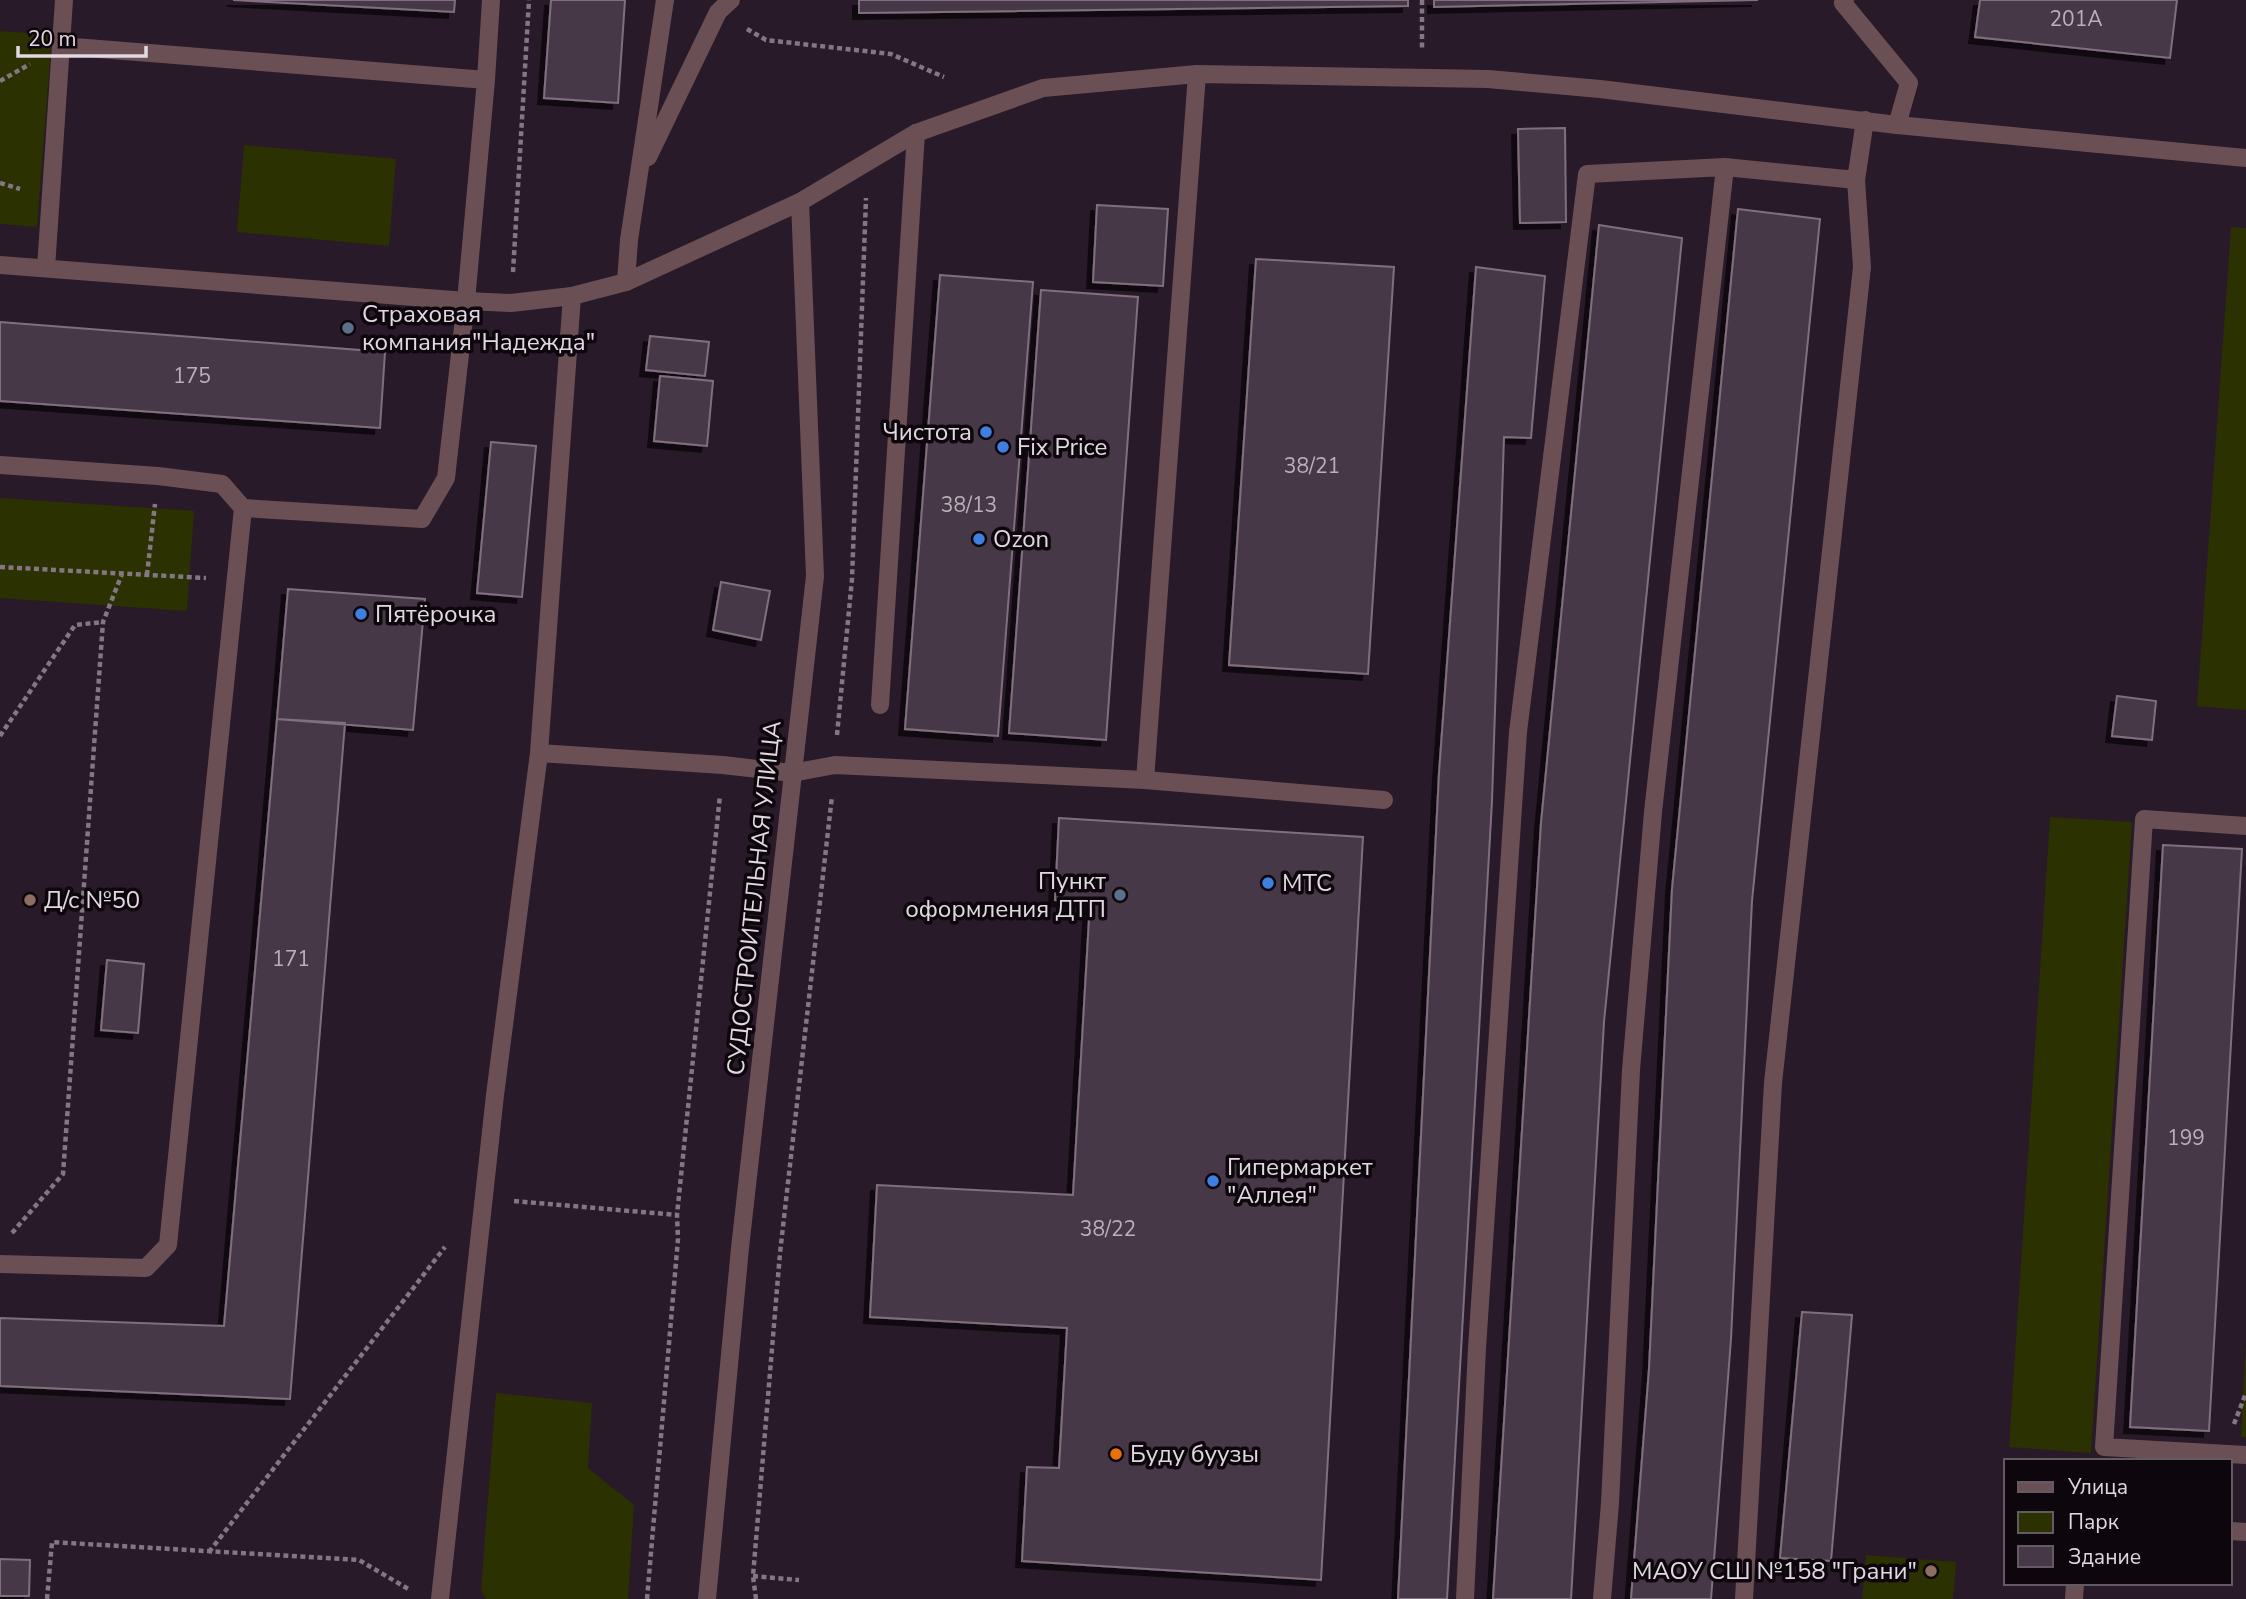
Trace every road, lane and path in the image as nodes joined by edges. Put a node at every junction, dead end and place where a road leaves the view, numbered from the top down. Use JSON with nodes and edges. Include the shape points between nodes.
{"nodes":[{"id":1,"x":64,"y":0,"type":"edge"},
{"id":2,"x":491,"y":0,"type":"edge"},
{"id":3,"x":529,"y":0,"type":"edge"},
{"id":4,"x":665,"y":0,"type":"edge"},
{"id":5,"x":1422,"y":0,"type":"edge"},
{"id":6,"x":1845,"y":0,"type":"edge"},
{"id":7,"x":725,"y":6,"type":"edge"},
{"id":8,"x":62,"y":46,"type":"junction"},
{"id":9,"x":1422,"y":50,"type":"dead end"},
{"id":10,"x":1197,"y":74,"type":"junction"},
{"id":11,"x":944,"y":77,"type":"dead end"},
{"id":12,"x":486,"y":80,"type":"junction"},
{"id":13,"x":1865,"y":120,"type":"junction"},
{"id":14,"x":1897,"y":125,"type":"junction"},
{"id":15,"x":916,"y":133,"type":"junction"},
{"id":16,"x":2246,"y":158,"type":"edge"},
{"id":17,"x":867,"y":160,"type":"junction"},
{"id":18,"x":1725,"y":167,"type":"junction"},
{"id":19,"x":640,"y":173,"type":"junction"},
{"id":20,"x":1856,"y":180,"type":"junction"},
{"id":21,"x":800,"y":202,"type":"junction"},
{"id":22,"x":0,"y":265,"type":"edge"},
{"id":23,"x":46,"y":268,"type":"junction"},
{"id":24,"x":626,"y":282,"type":"junction"},
{"id":25,"x":572,"y":296,"type":"junction"},
{"id":26,"x":466,"y":301,"type":"junction"},
{"id":27,"x":512,"y":303,"type":"junction"},
{"id":28,"x":0,"y":465,"type":"edge"},
{"id":29,"x":159,"y":476,"type":"junction"},
{"id":30,"x":243,"y":508,"type":"junction"},
{"id":31,"x":0,"y":566,"type":"edge"},
{"id":32,"x":122,"y":574,"type":"junction"},
{"id":33,"x":147,"y":575,"type":"junction"},
{"id":34,"x":234,"y":580,"type":"junction"},
{"id":35,"x":103,"y":622,"type":"junction"},
{"id":36,"x":880,"y":705,"type":"dead end"},
{"id":37,"x":0,"y":736,"type":"edge"},
{"id":38,"x":539,"y":753,"type":"junction"},
{"id":39,"x":723,"y":765,"type":"junction"},
{"id":40,"x":835,"y":765,"type":"junction"},
{"id":41,"x":792,"y":773,"type":"junction"},
{"id":42,"x":1145,"y":780,"type":"junction"},
{"id":43,"x":1384,"y":800,"type":"dead end"},
{"id":44,"x":2246,"y":827,"type":"edge"},
{"id":45,"x":484,"y":1198,"type":"junction"},
{"id":46,"x":677,"y":1215,"type":"junction"},
{"id":47,"x":9,"y":1236,"type":"dead end"},
{"id":48,"x":450,"y":1241,"type":"dead end"},
{"id":49,"x":0,"y":1264,"type":"edge"},
{"id":50,"x":2246,"y":1455,"type":"edge"},
{"id":51,"x":209,"y":1552,"type":"junction"},
{"id":52,"x":753,"y":1576,"type":"junction"},
{"id":53,"x":799,"y":1580,"type":"dead end"},
{"id":54,"x":414,"y":1592,"type":"dead end"},
{"id":55,"x":47,"y":1599,"type":"edge"},
{"id":56,"x":440,"y":1599,"type":"edge"},
{"id":57,"x":647,"y":1599,"type":"edge"},
{"id":58,"x":707,"y":1599,"type":"edge"},
{"id":59,"x":756,"y":1599,"type":"edge"},
{"id":60,"x":1465,"y":1599,"type":"edge"},
{"id":61,"x":1602,"y":1599,"type":"edge"},
{"id":62,"x":1744,"y":1599,"type":"edge"}],
"edges":[{"from":1,"to":8,"type":"street"},
{"from":2,"to":12,"type":"street"},
{"from":3,"to":27,"type":"path"},
{"from":4,"to":19,"type":"street"},
{"from":5,"to":9,"type":"path"},
{"from":6,"to":14,"type":"street","via":[[1909,83]]},
{"from":7,"to":11,"type":"path","via":[[766,40],[891,54]]},
{"from":7,"to":19,"type":"street"},
{"from":8,"to":12,"type":"street"},
{"from":8,"to":23,"type":"street"},
{"from":10,"to":13,"type":"street","via":[[1489,79]]},
{"from":10,"to":15,"type":"street","via":[[1043,88]]},
{"from":10,"to":42,"type":"street"},
{"from":12,"to":26,"type":"street"},
{"from":13,"to":14,"type":"street"},
{"from":13,"to":20,"type":"street"},
{"from":14,"to":16,"type":"street"},
{"from":15,"to":17,"type":"street"},
{"from":15,"to":36,"type":"street"},
{"from":17,"to":21,"type":"street"},
{"from":17,"to":40,"type":"path","via":[[852,579]]},
{"from":18,"to":20,"type":"street"},
{"from":18,"to":60,"type":"street","via":[[1587,174],[1518,732]]},
{"from":18,"to":61,"type":"street","via":[[1651,839],[1631,1070]]},
{"from":19,"to":24,"type":"street"},
{"from":20,"to":62,"type":"street","via":[[1862,267],[1773,1083]]},
{"from":21,"to":24,"type":"street"},
{"from":21,"to":41,"type":"street","name":"СУДОСТРОИТЕЛЬНАЯ УЛИЦА","via":[[815,576]]},
{"from":22,"to":23,"type":"street"},
{"from":23,"to":26,"type":"street"},
{"from":24,"to":25,"type":"street"},
{"from":25,"to":27,"type":"street"},
{"from":25,"to":38,"type":"street"},
{"from":26,"to":27,"type":"street"},
{"from":26,"to":30,"type":"street","via":[[446,478],[422,519]]},
{"from":28,"to":29,"type":"street"},
{"from":29,"to":30,"type":"street","via":[[222,484]]},
{"from":29,"to":33,"type":"path"},
{"from":30,"to":34,"type":"street"},
{"from":31,"to":32,"type":"path"},
{"from":32,"to":33,"type":"path"},
{"from":32,"to":35,"type":"path"},
{"from":33,"to":34,"type":"path"},
{"from":34,"to":49,"type":"street","via":[[168,1245],[146,1268]]},
{"from":35,"to":37,"type":"path","via":[[75,625]]},
{"from":35,"to":47,"type":"path","via":[[63,1174]]},
{"from":38,"to":39,"type":"street"},
{"from":38,"to":45,"type":"street"},
{"from":39,"to":41,"type":"street"},
{"from":39,"to":46,"type":"path"},
{"from":40,"to":41,"type":"street"},
{"from":40,"to":42,"type":"street"},
{"from":40,"to":52,"type":"path","via":[[780,1253]]},
{"from":41,"to":58,"type":"street","name":"СУДОСТРОИТЕЛЬНАЯ УЛИЦА"},
{"from":42,"to":43,"type":"street"},
{"from":44,"to":50,"type":"street","via":[[2144,819],[2104,1447]]},
{"from":45,"to":46,"type":"path"},
{"from":45,"to":56,"type":"street"},
{"from":46,"to":57,"type":"path"},
{"from":48,"to":51,"type":"path"},
{"from":51,"to":54,"type":"path","via":[[359,1560]]},
{"from":51,"to":55,"type":"path","via":[[52,1542]]},
{"from":52,"to":53,"type":"path"},
{"from":52,"to":59,"type":"path"}]}
